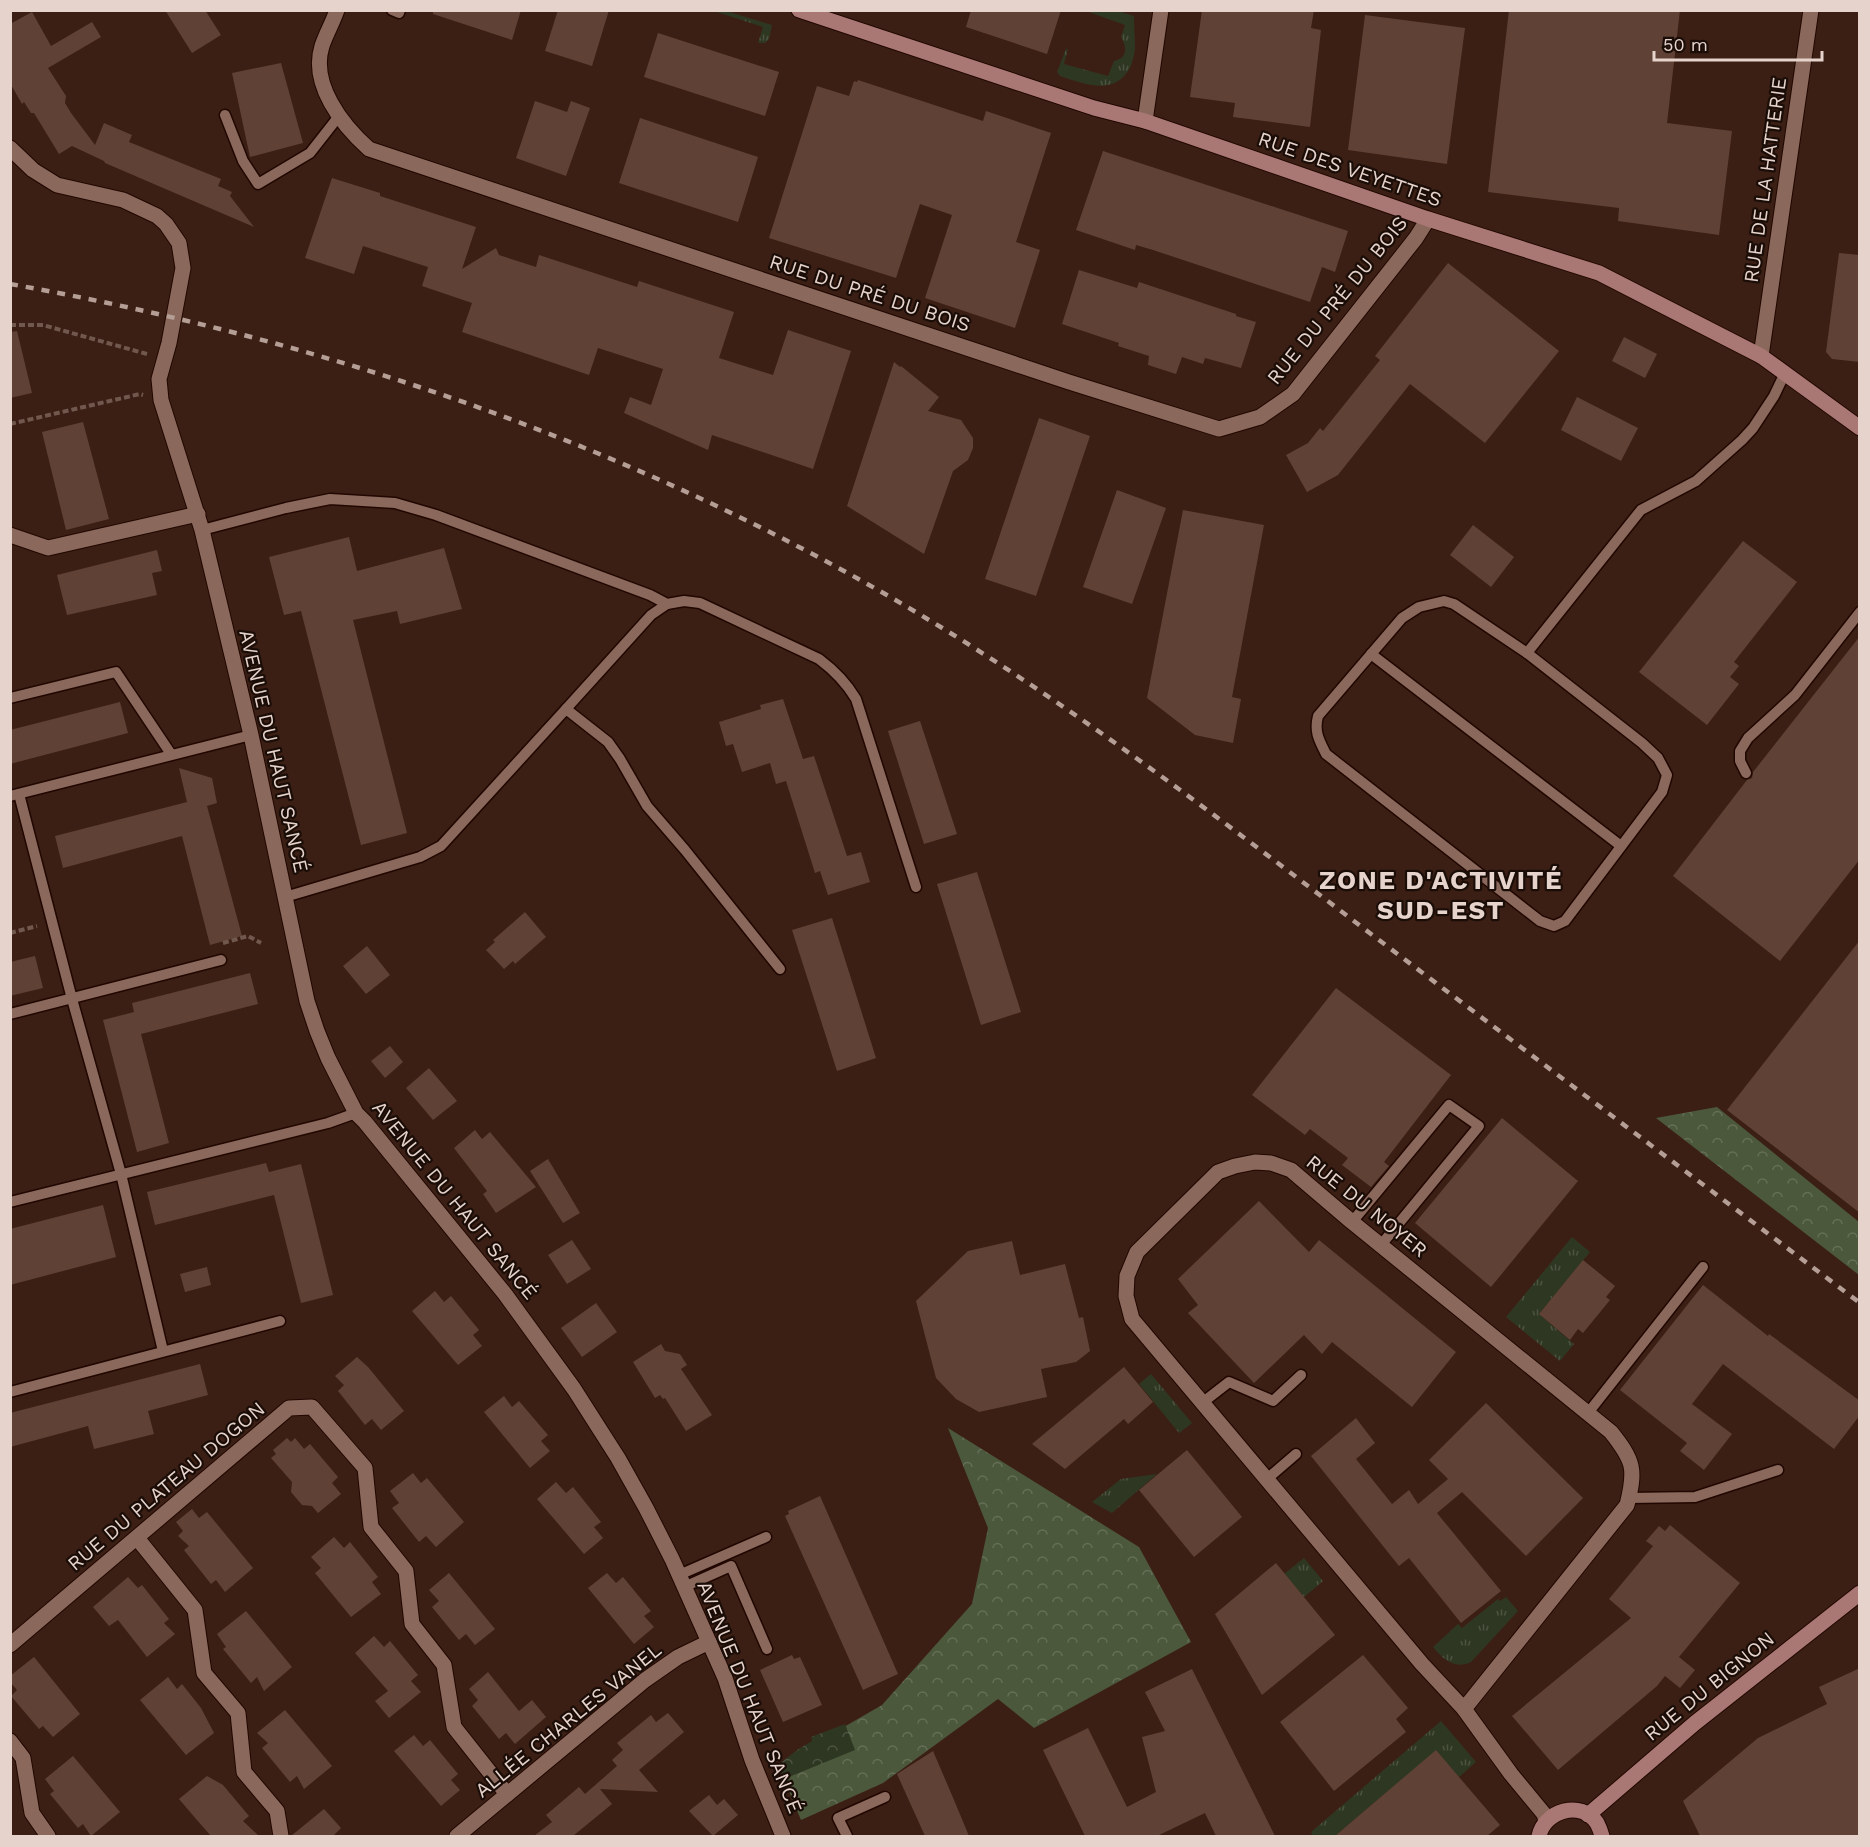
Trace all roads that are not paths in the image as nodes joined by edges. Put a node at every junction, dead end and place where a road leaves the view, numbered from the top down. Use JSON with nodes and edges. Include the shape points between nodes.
{"nodes":[{"id":1,"x":337,"y":10,"type":"edge"},
{"id":2,"x":392,"y":10,"type":"edge"},
{"id":3,"x":400,"y":10,"type":"edge"},
{"id":4,"x":799,"y":10,"type":"edge"},
{"id":5,"x":1161,"y":10,"type":"edge"},
{"id":6,"x":1811,"y":10,"type":"edge"},
{"id":7,"x":225,"y":116,"type":"dead end"},
{"id":8,"x":339,"y":117,"type":"junction"},
{"id":9,"x":1145,"y":122,"type":"junction"},
{"id":10,"x":10,"y":148,"type":"edge"},
{"id":11,"x":1428,"y":219,"type":"junction"},
{"id":12,"x":1761,"y":356,"type":"junction"},
{"id":13,"x":1785,"y":373,"type":"junction"},
{"id":14,"x":1860,"y":428,"type":"edge"},
{"id":15,"x":198,"y":514,"type":"junction"},
{"id":16,"x":202,"y":530,"type":"junction"},
{"id":17,"x":10,"y":536,"type":"edge"},
{"id":18,"x":667,"y":604,"type":"junction"},
{"id":19,"x":1860,"y":612,"type":"edge"},
{"id":20,"x":1527,"y":653,"type":"junction"},
{"id":21,"x":1371,"y":654,"type":"junction"},
{"id":22,"x":10,"y":698,"type":"edge"},
{"id":23,"x":566,"y":708,"type":"junction"},
{"id":24,"x":251,"y":735,"type":"junction"},
{"id":25,"x":171,"y":754,"type":"junction"},
{"id":26,"x":1746,"y":772,"type":"dead end"},
{"id":27,"x":15,"y":795,"type":"edge"},
{"id":28,"x":1621,"y":846,"type":"junction"},
{"id":29,"x":915,"y":887,"type":"dead end"},
{"id":30,"x":285,"y":897,"type":"junction"},
{"id":31,"x":218,"y":961,"type":"road end"},
{"id":32,"x":780,"y":969,"type":"dead end"},
{"id":33,"x":72,"y":999,"type":"junction"},
{"id":34,"x":10,"y":1014,"type":"edge"},
{"id":35,"x":356,"y":1113,"type":"junction"},
{"id":36,"x":121,"y":1174,"type":"junction"},
{"id":37,"x":10,"y":1202,"type":"edge"},
{"id":38,"x":1352,"y":1222,"type":"junction"},
{"id":39,"x":1381,"y":1245,"type":"junction"},
{"id":40,"x":1702,"y":1268,"type":"dead end"},
{"id":41,"x":280,"y":1321,"type":"dead end"},
{"id":42,"x":163,"y":1351,"type":"junction"},
{"id":43,"x":1301,"y":1375,"type":"dead end"},
{"id":44,"x":10,"y":1392,"type":"edge"},
{"id":45,"x":1202,"y":1403,"type":"junction"},
{"id":46,"x":1588,"y":1413,"type":"junction"},
{"id":47,"x":1296,"y":1454,"type":"dead end"},
{"id":48,"x":1778,"y":1470,"type":"dead end"},
{"id":49,"x":1267,"y":1479,"type":"junction"},
{"id":50,"x":1629,"y":1498,"type":"junction"},
{"id":51,"x":766,"y":1537,"type":"dead end"},
{"id":52,"x":136,"y":1538,"type":"junction"},
{"id":53,"x":681,"y":1581,"type":"junction"},
{"id":54,"x":1860,"y":1593,"type":"edge"},
{"id":55,"x":709,"y":1642,"type":"junction"},
{"id":56,"x":10,"y":1645,"type":"edge"},
{"id":57,"x":767,"y":1649,"type":"dead end"},
{"id":58,"x":1464,"y":1709,"type":"junction"},
{"id":59,"x":10,"y":1742,"type":"edge"},
{"id":60,"x":507,"y":1794,"type":"junction"},
{"id":61,"x":885,"y":1797,"type":"dead end"},
{"id":62,"x":1588,"y":1815,"type":"junction"},
{"id":63,"x":1546,"y":1821,"type":"junction"},
{"id":64,"x":48,"y":1836,"type":"edge"},
{"id":65,"x":281,"y":1836,"type":"edge"},
{"id":66,"x":457,"y":1836,"type":"edge"},
{"id":67,"x":783,"y":1836,"type":"edge"},
{"id":68,"x":847,"y":1836,"type":"edge"},
{"id":69,"x":1539,"y":1836,"type":"edge"},
{"id":70,"x":1602,"y":1836,"type":"edge"}],
"edges":[{"from":1,"to":8,"type":"street","name":"RUE DU PRÉ DU BOIS","via":[[322,47],[320,66],[322,83]]},
{"from":2,"to":3,"type":"lane"},
{"from":4,"to":9,"type":"street","name":"RUE DES VEYETTES"},
{"from":5,"to":9,"type":"street"},
{"from":6,"to":12,"type":"street","name":"RUE DE LA HATTERIE"},
{"from":7,"to":8,"type":"lane","via":[[243,161],[258,184],[310,153]]},
{"from":8,"to":11,"type":"street","name":"RUE DU PRÉ DU BOIS","via":[[369,149],[1218,429],[1260,417],[1293,394]]},
{"from":9,"to":11,"type":"street","name":"RUE DES VEYETTES"},
{"from":10,"to":15,"type":"street","name":"AVENUE DU HAUT SANCÉ","via":[[33,170],[57,185],[123,200],[162,219],[179,243],[183,268],[159,379],[161,400]]},
{"from":11,"to":12,"type":"street","name":"RUE DES VEYETTES","via":[[1599,273]]},
{"from":12,"to":13,"type":"street","name":"RUE DES VEYETTES"},
{"from":13,"to":14,"type":"street","name":"RUE DES VEYETTES"},
{"from":13,"to":20,"type":"lane","via":[[1774,396],[1742,440],[1696,482],[1641,510]]},
{"from":15,"to":16,"type":"street","name":"AVENUE DU HAUT SANCÉ"},
{"from":15,"to":17,"type":"street","via":[[48,548]]},
{"from":16,"to":18,"type":"lane","via":[[330,499],[395,503],[436,515]]},
{"from":16,"to":24,"type":"street","name":"AVENUE DU HAUT SANCÉ"},
{"from":18,"to":23,"type":"lane","via":[[651,615]]},
{"from":18,"to":29,"type":"lane","via":[[700,603],[819,659],[847,684],[856,699]]},
{"from":19,"to":26,"type":"lane","via":[[1795,695],[1748,738],[1740,751],[1740,762]]},
{"from":20,"to":21,"type":"lane","via":[[1444,601],[1419,607],[1402,618]]},
{"from":20,"to":28,"type":"lane","via":[[1642,743],[1663,766],[1667,775],[1662,792]]},
{"from":21,"to":28,"type":"lane"},
{"from":21,"to":28,"type":"lane","via":[[1318,716],[1317,738],[1326,754],[1540,921],[1554,926],[1565,921]]},
{"from":22,"to":25,"type":"lane","via":[[116,672]]},
{"from":23,"to":30,"type":"lane","via":[[441,846],[420,857]]},
{"from":23,"to":32,"type":"lane","via":[[608,742],[647,807]]},
{"from":24,"to":25,"type":"lane"},
{"from":24,"to":30,"type":"street","name":"AVENUE DU HAUT SANCÉ"},
{"from":25,"to":27,"type":"lane"},
{"from":27,"to":33,"type":"lane"},
{"from":30,"to":35,"type":"street","name":"AVENUE DU HAUT SANCÉ","via":[[316,1031]]},
{"from":31,"to":33,"type":"lane"},
{"from":33,"to":34,"type":"lane"},
{"from":33,"to":36,"type":"lane"},
{"from":35,"to":36,"type":"lane"},
{"from":35,"to":53,"type":"street","name":"AVENUE DU HAUT SANCÉ","via":[[505,1294],[574,1389],[646,1508]]},
{"from":36,"to":37,"type":"lane"},
{"from":36,"to":42,"type":"lane"},
{"from":38,"to":39,"type":"street","name":"RUE DU NOYER"},
{"from":38,"to":39,"type":"lane","via":[[1449,1105],[1479,1126]]},
{"from":38,"to":45,"type":"street","name":"RUE DU NOYER","via":[[1291,1170],[1255,1162],[1218,1172],[1137,1252],[1127,1276],[1126,1296],[1132,1319]]},
{"from":39,"to":46,"type":"street","name":"RUE DU NOYER"},
{"from":40,"to":46,"type":"lane"},
{"from":41,"to":42,"type":"lane"},
{"from":42,"to":44,"type":"lane"},
{"from":43,"to":45,"type":"lane","via":[[1273,1401],[1228,1382]]},
{"from":45,"to":49,"type":"street","name":"RUE DU NOYER"},
{"from":46,"to":50,"type":"street","name":"RUE DU NOYER","via":[[1626,1450],[1634,1477]]},
{"from":47,"to":49,"type":"lane"},
{"from":48,"to":50,"type":"lane","via":[[1695,1497]]},
{"from":49,"to":58,"type":"street","name":"RUE DU NOYER"},
{"from":50,"to":58,"type":"street","name":"RUE DU NOYER"},
{"from":51,"to":53,"type":"lane"},
{"from":52,"to":56,"type":"street","name":"RUE DU PLATEAU DOGON"},
{"from":52,"to":60,"type":"street","name":"RUE DU PLATEAU DOGON","via":[[290,1408],[312,1407],[365,1468],[371,1527],[406,1571],[412,1624],[444,1665],[454,1727]]},
{"from":52,"to":65,"type":"street","via":[[195,1610],[204,1673],[238,1713],[244,1772],[277,1811]]},
{"from":53,"to":55,"type":"street","name":"AVENUE DU HAUT SANCÉ"},
{"from":53,"to":57,"type":"lane","via":[[731,1566]]},
{"from":54,"to":62,"type":"street","name":"RUE DU BIGNON","via":[[1695,1722]]},
{"from":55,"to":60,"type":"street","name":"ALLÉE CHARLES VANEL","via":[[645,1680]]},
{"from":55,"to":67,"type":"street","name":"AVENUE DU HAUT SANCÉ"},
{"from":58,"to":63,"type":"street","name":"RUE DU NOYER"},
{"from":59,"to":64,"type":"street","via":[[23,1758],[32,1813]]},
{"from":60,"to":66,"type":"street","name":"ALLÉE CHARLES VANEL"},
{"from":61,"to":68,"type":"lane","via":[[838,1818]]},
{"from":62,"to":63,"type":"street","via":[[1562,1811]]},
{"from":62,"to":70,"type":"street","via":[[1597,1823]]},
{"from":63,"to":69,"type":"street"}]}
